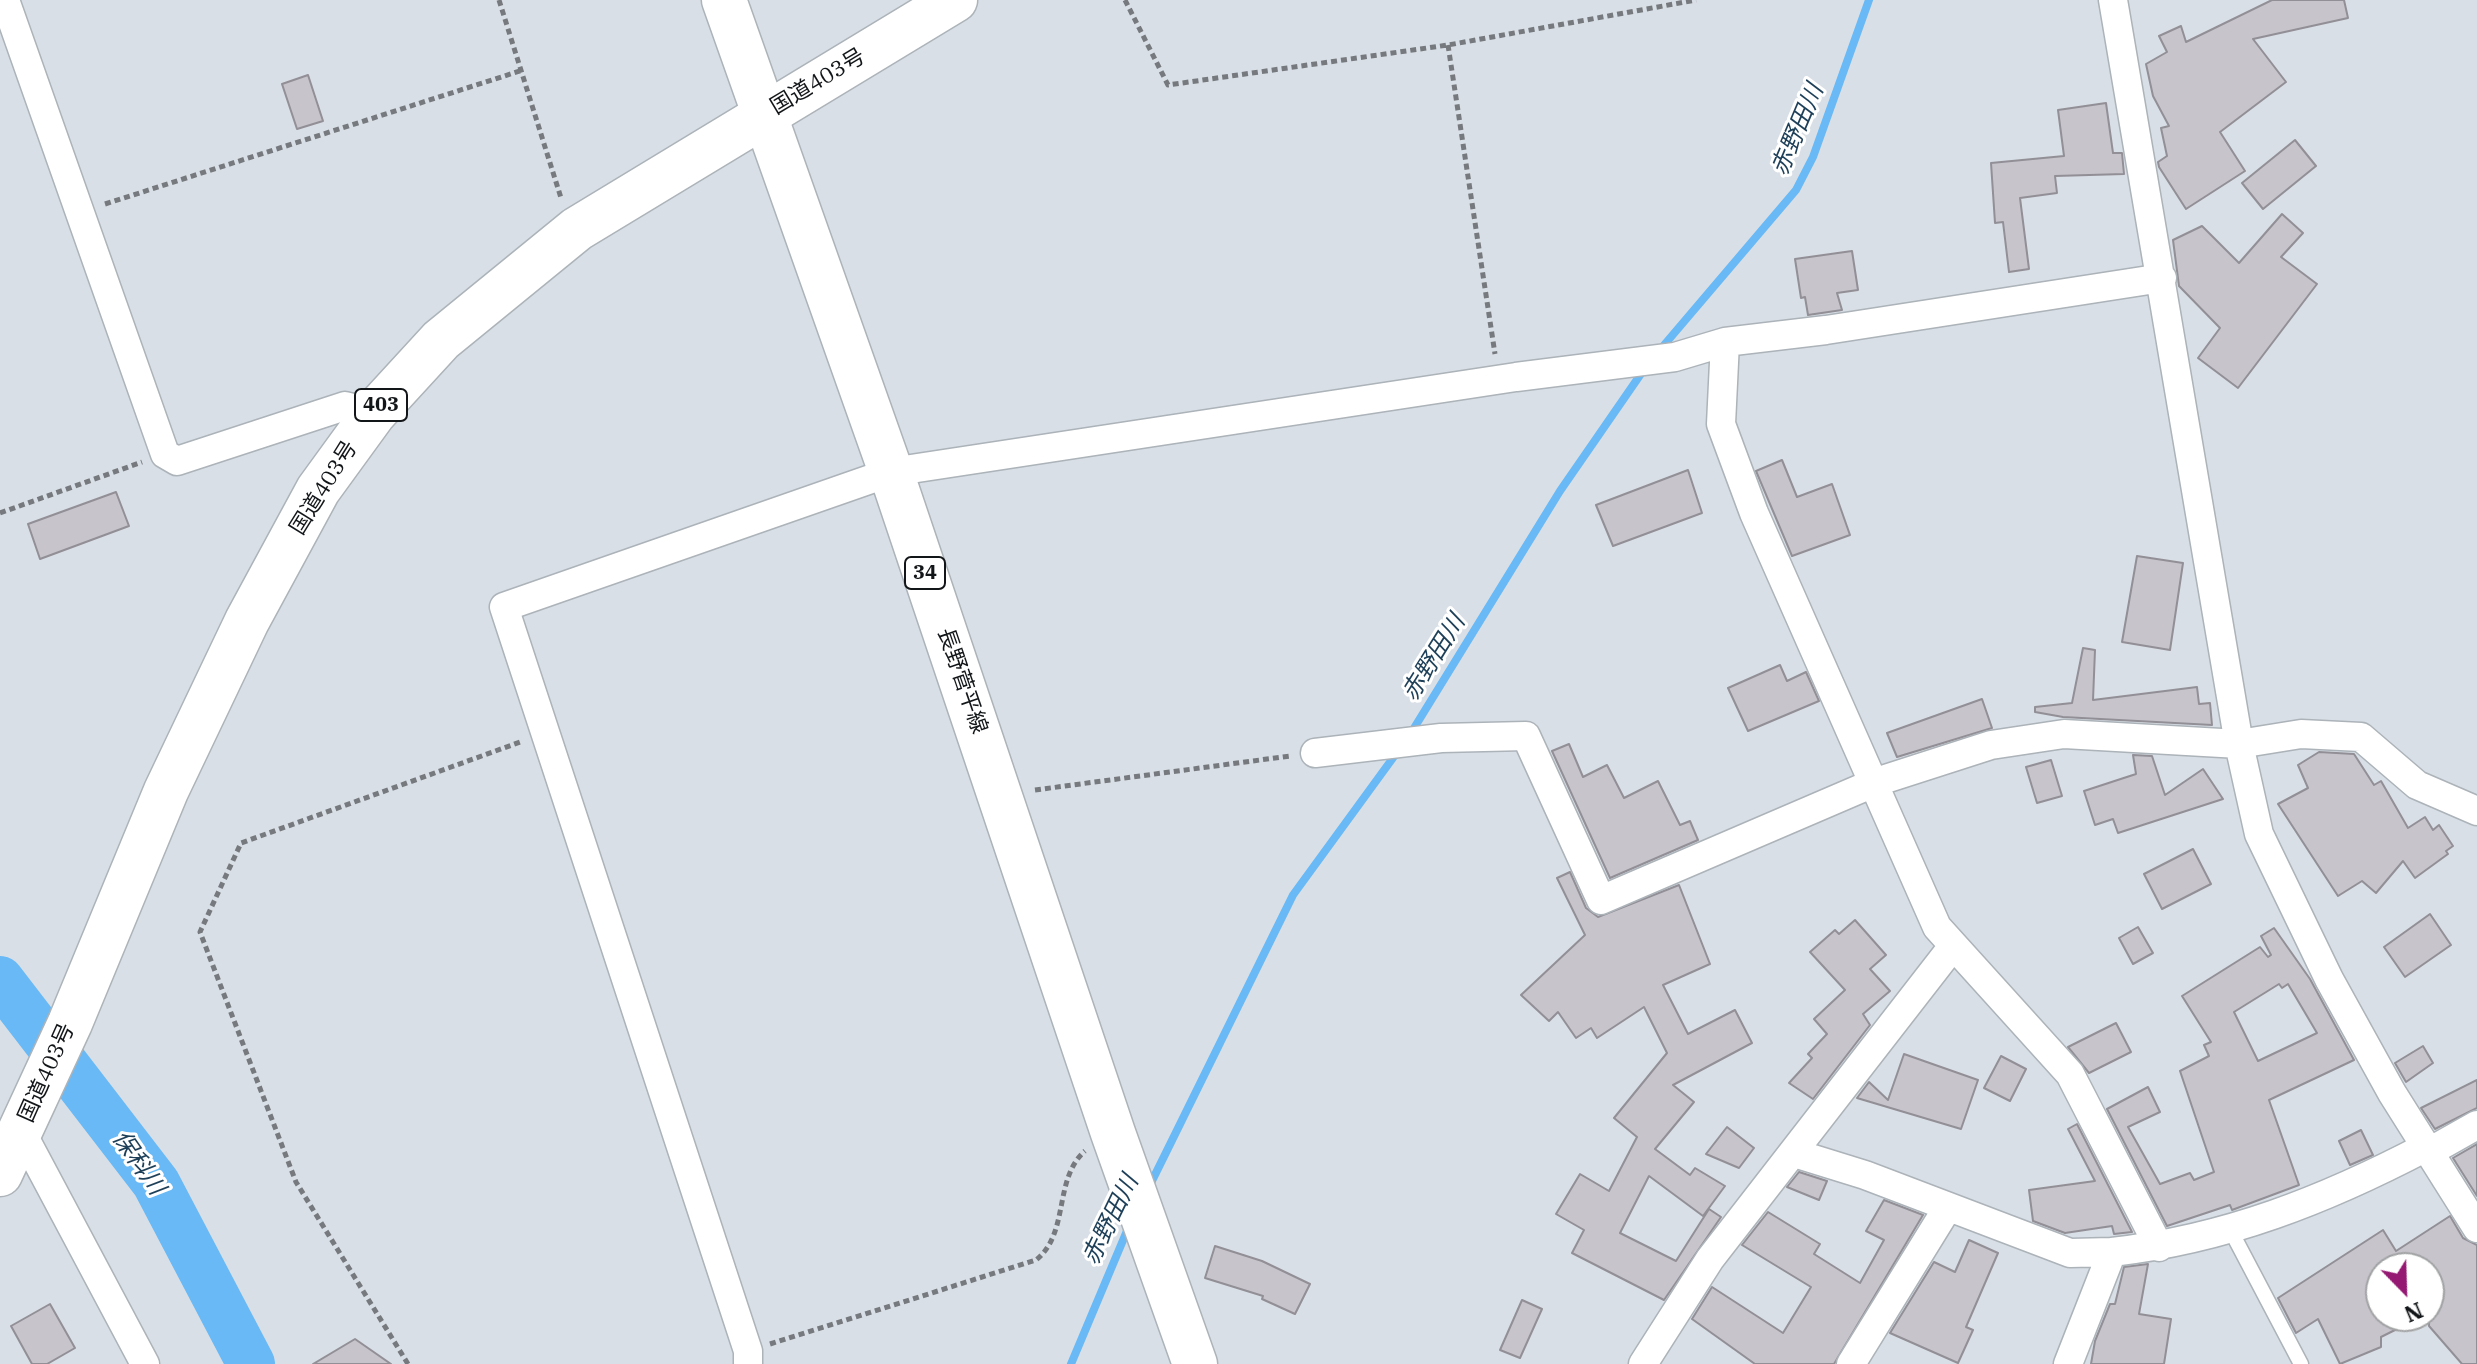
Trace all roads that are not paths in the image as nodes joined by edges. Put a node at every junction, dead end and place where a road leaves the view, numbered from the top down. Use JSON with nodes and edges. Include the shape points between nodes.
{"nodes":[{"id":1,"x":5,"y":0,"type":"edge"},
{"id":2,"x":724,"y":0,"type":"edge"},
{"id":3,"x":2113,"y":0,"type":"edge"},
{"id":4,"x":948,"y":2,"type":"edge"},
{"id":5,"x":763,"y":115,"type":"junction"},
{"id":6,"x":2162,"y":278,"type":"junction"},
{"id":7,"x":1725,"y":342,"type":"junction"},
{"id":8,"x":374,"y":413,"type":"junction"},
{"id":9,"x":891,"y":472,"type":"junction"},
{"id":10,"x":2239,"y":744,"type":"junction"},
{"id":11,"x":1315,"y":753,"type":"road end"},
{"id":12,"x":1876,"y":782,"type":"junction"},
{"id":13,"x":2477,"y":811,"type":"edge"},
{"id":14,"x":1953,"y":946,"type":"junction"},
{"id":15,"x":2477,"y":1125,"type":"edge"},
{"id":16,"x":23,"y":1127,"type":"junction"},
{"id":17,"x":2427,"y":1149,"type":"junction"},
{"id":18,"x":1794,"y":1153,"type":"junction"},
{"id":19,"x":0,"y":1174,"type":"edge"},
{"id":20,"x":1948,"y":1207,"type":"junction"},
{"id":21,"x":2477,"y":1228,"type":"edge"},
{"id":22,"x":2231,"y":1231,"type":"junction"},
{"id":23,"x":2159,"y":1247,"type":"junction"},
{"id":24,"x":2112,"y":1252,"type":"junction"},
{"id":25,"x":748,"y":1357,"type":"edge"},
{"id":26,"x":145,"y":1364,"type":"edge"},
{"id":27,"x":1195,"y":1364,"type":"edge"},
{"id":28,"x":1643,"y":1364,"type":"edge"},
{"id":29,"x":1851,"y":1364,"type":"edge"},
{"id":30,"x":2068,"y":1364,"type":"edge"},
{"id":31,"x":2301,"y":1364,"type":"edge"}],
"edges":[{"from":1,"to":8,"type":"street","via":[[165,454],[177,461],[345,406]]},
{"from":2,"to":5,"type":"main road","name":"長野菅平線","number":"34"},
{"from":3,"to":6,"type":"street"},
{"from":4,"to":5,"type":"main road","name":"国道403号","number":"403"},
{"from":5,"to":8,"type":"main road","name":"国道403号","number":"403","via":[[577,229],[441,340]]},
{"from":5,"to":9,"type":"main road","name":"長野菅平線","number":"34"},
{"from":6,"to":7,"type":"street"},
{"from":6,"to":10,"type":"street"},
{"from":7,"to":9,"type":"street","via":[[1675,357]]},
{"from":7,"to":12,"type":"street","via":[[1721,424],[1754,513]]},
{"from":8,"to":16,"type":"main road","name":"国道403号","number":"403","via":[[318,490],[247,621],[166,791]]},
{"from":9,"to":25,"type":"street","via":[[504,607]]},
{"from":9,"to":27,"type":"main road","name":"長野菅平線","number":"34"},
{"from":10,"to":12,"type":"street","via":[[2064,734],[1991,745]]},
{"from":10,"to":13,"type":"street","via":[[2301,734],[2361,737],[2417,785]]},
{"from":10,"to":17,"type":"street","via":[[2259,834],[2329,979]]},
{"from":11,"to":12,"type":"street","via":[[1441,738],[1526,736],[1601,900]]},
{"from":12,"to":14,"type":"street","via":[[1937,927]]},
{"from":14,"to":18,"type":"street"},
{"from":14,"to":23,"type":"street","via":[[2070,1074]]},
{"from":15,"to":17,"type":"street"},
{"from":16,"to":19,"type":"main road","name":"国道403号","number":"403"},
{"from":16,"to":26,"type":"street"},
{"from":17,"to":21,"type":"street"},
{"from":17,"to":22,"type":"street","via":[[2347,1188]]},
{"from":18,"to":20,"type":"street"},
{"from":18,"to":28,"type":"street","via":[[1710,1259]]},
{"from":20,"to":24,"type":"street","via":[[2070,1253]]},
{"from":20,"to":29,"type":"street"},
{"from":22,"to":23,"type":"street"},
{"from":22,"to":31,"type":"lane"},
{"from":23,"to":24,"type":"street"},
{"from":24,"to":30,"type":"street"}]}
